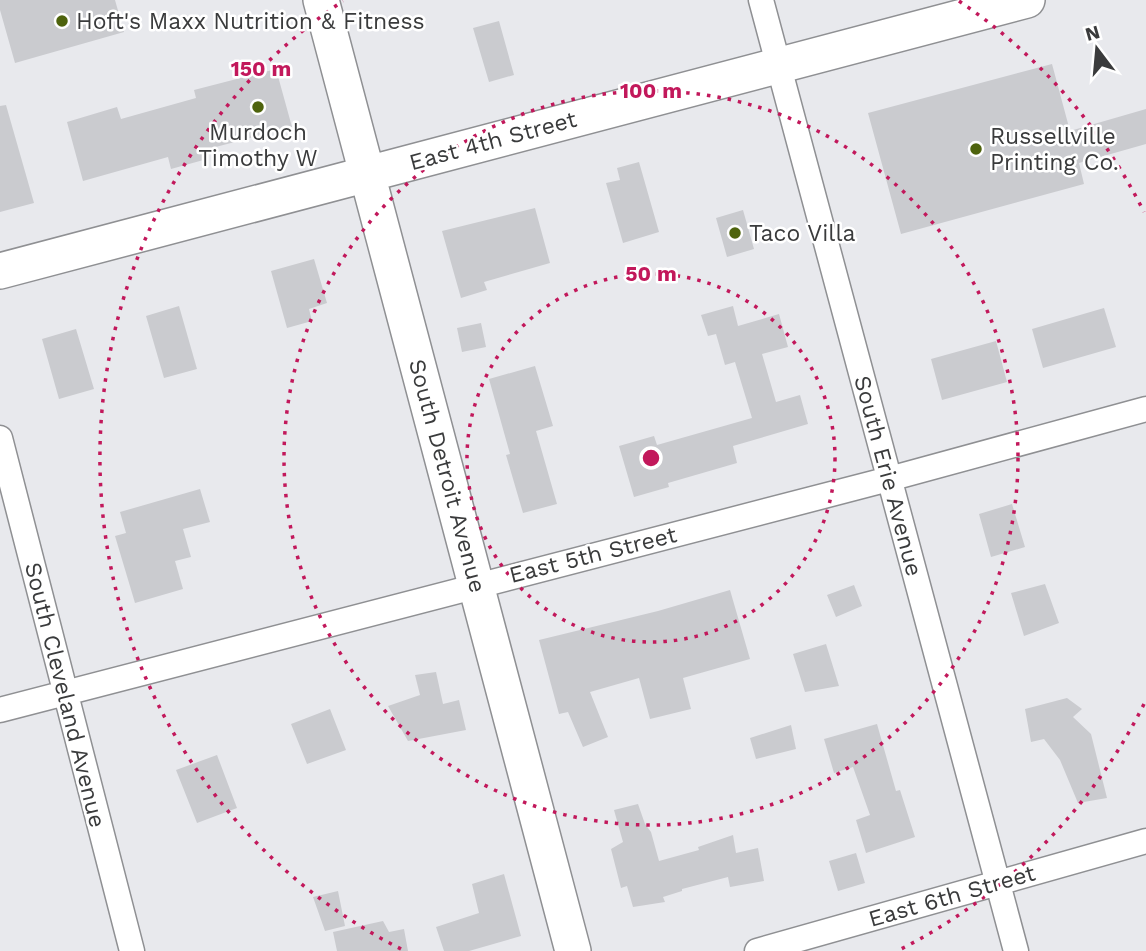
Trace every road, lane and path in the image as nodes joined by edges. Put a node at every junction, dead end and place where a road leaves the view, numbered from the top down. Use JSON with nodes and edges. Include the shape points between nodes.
{"nodes":[{"id":1,"x":321,"y":0,"type":"edge"},
{"id":2,"x":761,"y":0,"type":"edge"},
{"id":3,"x":1027,"y":0,"type":"edge"},
{"id":4,"x":777,"y":65,"type":"junction"},
{"id":5,"x":368,"y":175,"type":"junction"},
{"id":6,"x":0,"y":271,"type":"edge"},
{"id":7,"x":1146,"y":409,"type":"edge"},
{"id":8,"x":0,"y":438,"type":"edge"},
{"id":9,"x":889,"y":479,"type":"junction"},
{"id":10,"x":475,"y":585,"type":"junction"},
{"id":11,"x":64,"y":692,"type":"junction"},
{"id":12,"x":0,"y":710,"type":"edge"},
{"id":13,"x":1146,"y":841,"type":"edge"},
{"id":14,"x":998,"y":884,"type":"junction"},
{"id":15,"x":132,"y":951,"type":"edge"},
{"id":16,"x":573,"y":951,"type":"edge"},
{"id":17,"x":757,"y":951,"type":"edge"},
{"id":18,"x":1016,"y":951,"type":"edge"}],
"edges":[{"from":1,"to":5,"type":"street","name":"South Detroit Avenue"},
{"from":2,"to":4,"type":"street","name":"South Erie Avenue"},
{"from":3,"to":4,"type":"street","name":"East 4th Street"},
{"from":4,"to":5,"type":"street","name":"East 4th Street"},
{"from":4,"to":9,"type":"street","name":"South Erie Avenue"},
{"from":5,"to":6,"type":"street","name":"East 4th Street"},
{"from":5,"to":10,"type":"street","name":"South Detroit Avenue"},
{"from":7,"to":9,"type":"street","name":"East 5th Street"},
{"from":8,"to":11,"type":"street","name":"South Cleveland Avenue"},
{"from":9,"to":10,"type":"street","name":"East 5th Street"},
{"from":9,"to":14,"type":"street","name":"South Erie Avenue"},
{"from":10,"to":11,"type":"street","name":"East 5th Street"},
{"from":10,"to":16,"type":"street","name":"South Detroit Avenue"},
{"from":11,"to":12,"type":"street","name":"East 5th Street"},
{"from":11,"to":15,"type":"street","name":"South Cleveland Avenue"},
{"from":13,"to":14,"type":"street","name":"East 6th Street"},
{"from":14,"to":17,"type":"street","name":"East 6th Street"},
{"from":14,"to":18,"type":"street","name":"South Erie Avenue"}]}
